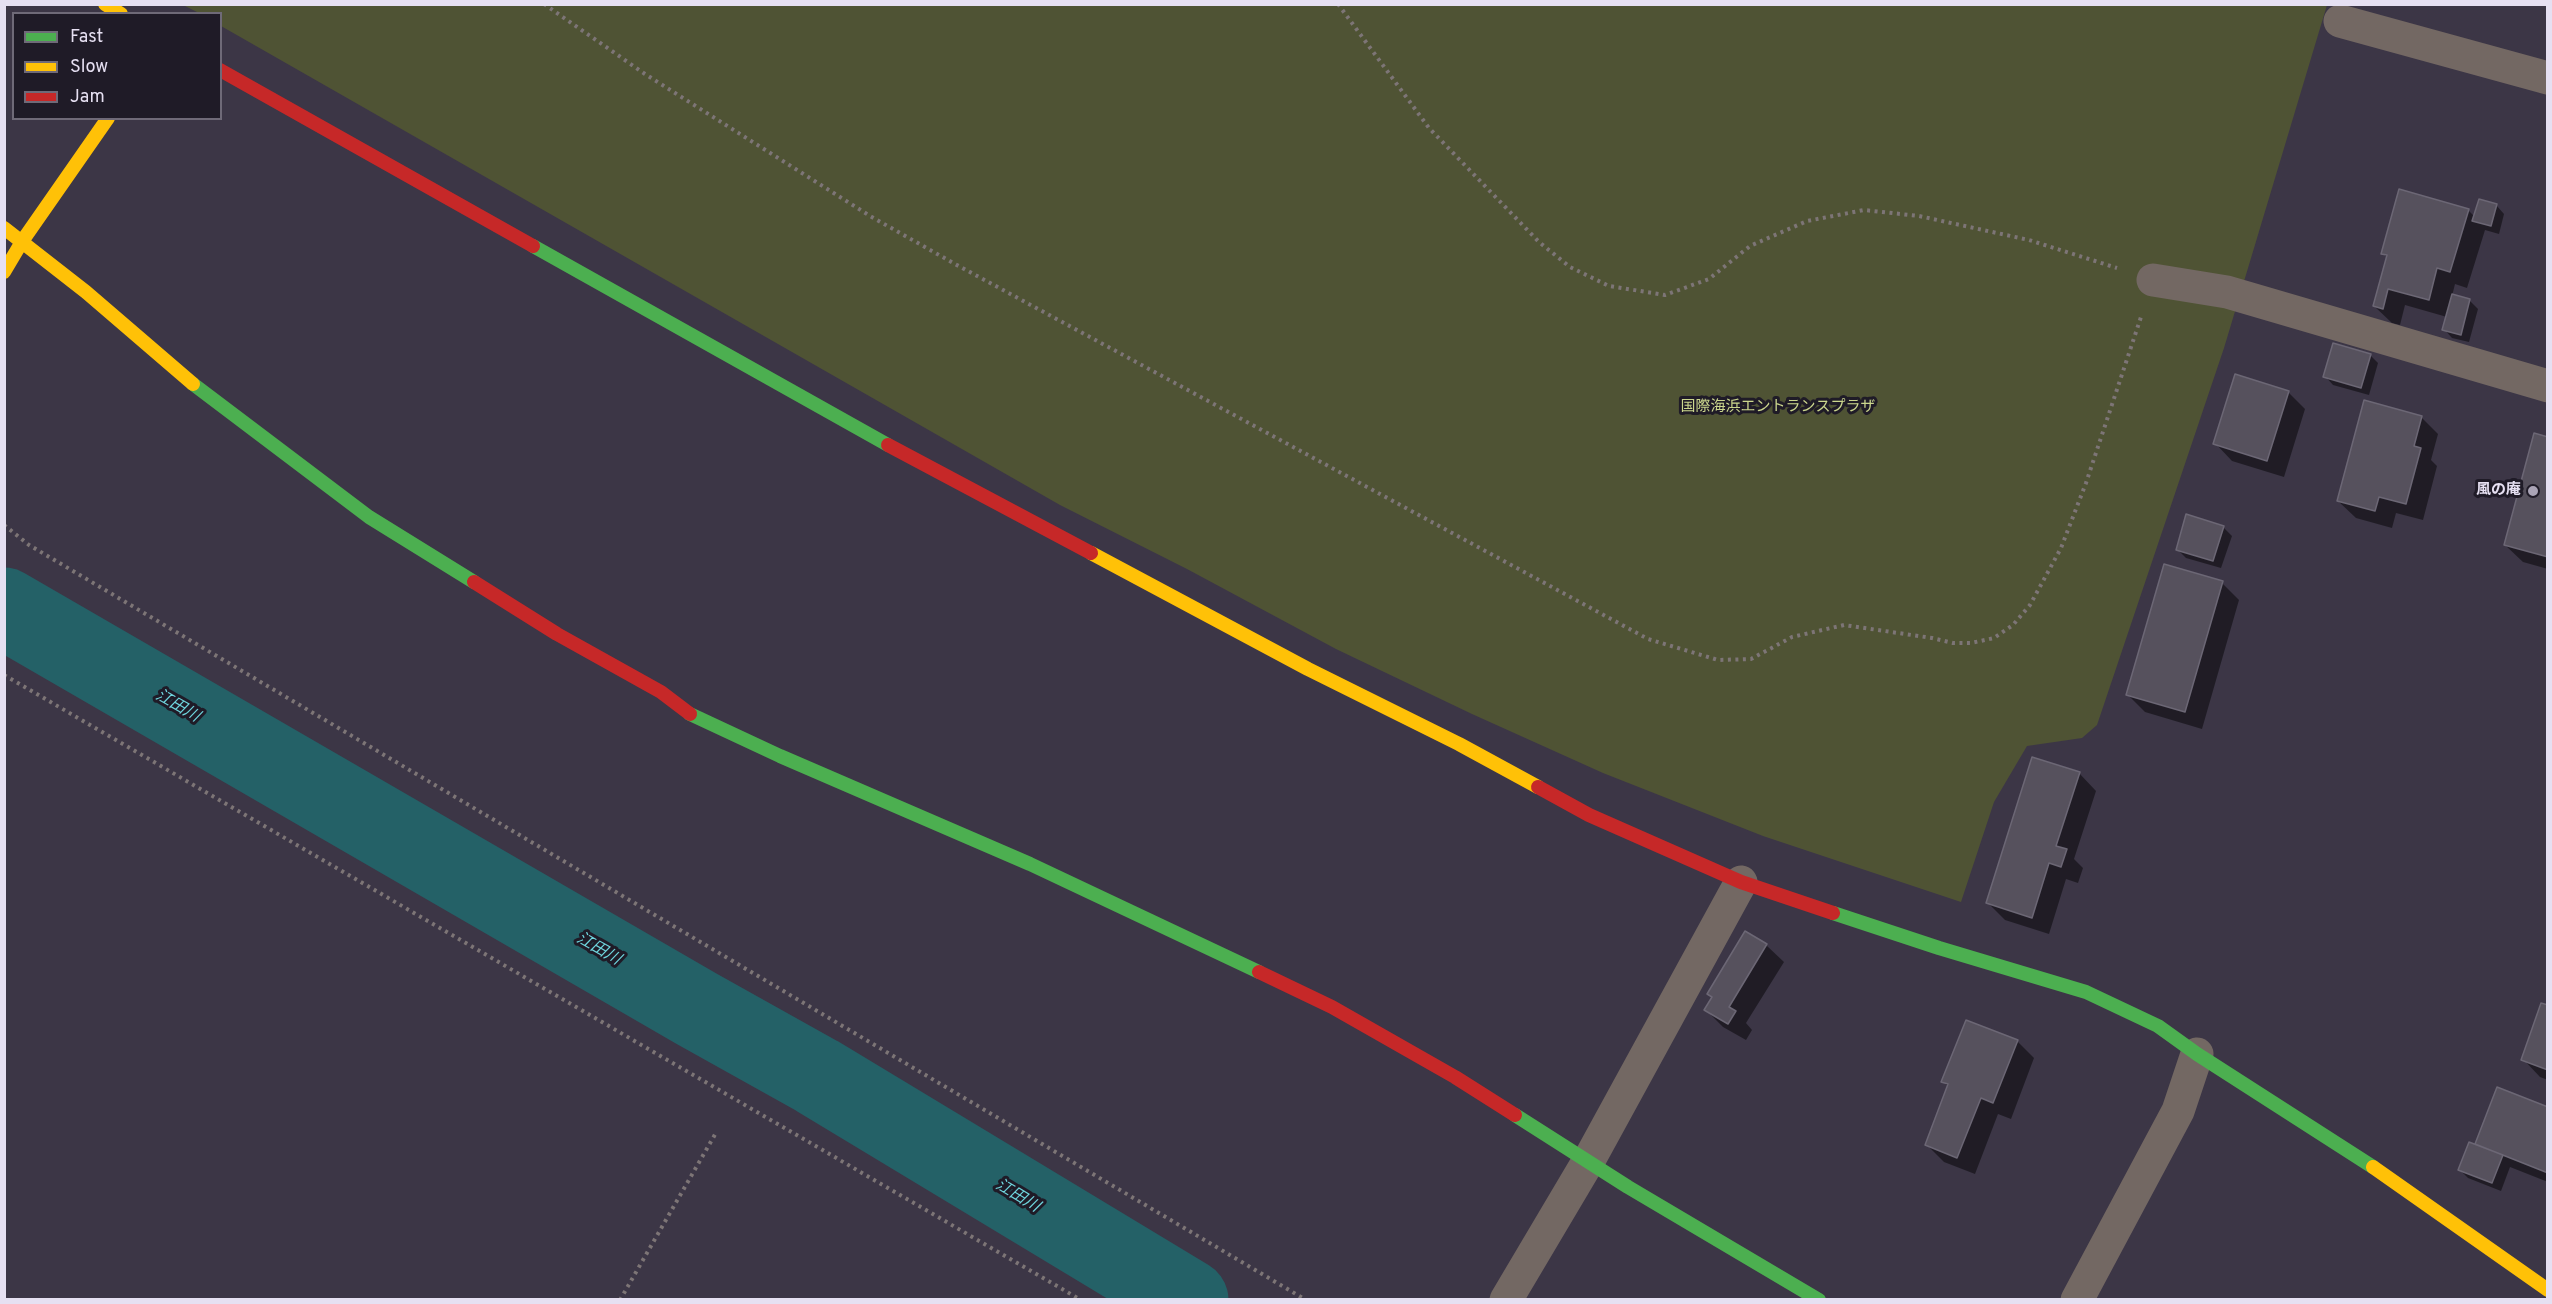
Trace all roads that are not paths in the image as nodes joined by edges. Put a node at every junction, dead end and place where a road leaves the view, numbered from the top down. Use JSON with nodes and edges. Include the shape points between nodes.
{"nodes":[{"id":1,"x":105,"y":4,"type":"edge"},
{"id":2,"x":118,"y":12,"type":"edge"},
{"id":3,"x":2340,"y":21,"type":"dead end"},
{"id":4,"x":222,"y":71,"type":"edge"},
{"id":5,"x":2547,"y":78,"type":"edge"},
{"id":6,"x":107,"y":120,"type":"edge"},
{"id":7,"x":4,"y":228,"type":"edge"},
{"id":8,"x":23,"y":240,"type":"junction"},
{"id":9,"x":4,"y":272,"type":"edge"},
{"id":10,"x":2153,"y":280,"type":"road end"},
{"id":11,"x":2547,"y":386,"type":"edge"},
{"id":12,"x":1741,"y":882,"type":"junction"},
{"id":13,"x":2197,"y":1054,"type":"junction"},
{"id":14,"x":1588,"y":1160,"type":"junction"},
{"id":15,"x":2547,"y":1290,"type":"edge"},
{"id":16,"x":1506,"y":1299,"type":"edge"},
{"id":17,"x":1819,"y":1299,"type":"edge"},
{"id":18,"x":2077,"y":1299,"type":"edge"}],
"edges":[{"from":1,"to":2,"type":"street"},
{"from":3,"to":5,"type":"street"},
{"from":4,"to":12,"type":"street","via":[[852,426],[1589,815]]},
{"from":6,"to":8,"type":"street"},
{"from":7,"to":8,"type":"street"},
{"from":8,"to":9,"type":"street"},
{"from":8,"to":14,"type":"street","via":[[176,371],[369,517],[557,634],[661,692],[687,712],[1030,864],[1332,1007],[1455,1077]]},
{"from":10,"to":11,"type":"street","via":[[2227,292]]},
{"from":12,"to":13,"type":"street","via":[[2086,992],[2158,1026]]},
{"from":12,"to":14,"type":"street"},
{"from":13,"to":15,"type":"street","via":[[2337,1142]]},
{"from":13,"to":18,"type":"street","via":[[2178,1111]]},
{"from":14,"to":16,"type":"street"},
{"from":14,"to":17,"type":"street"}]}
